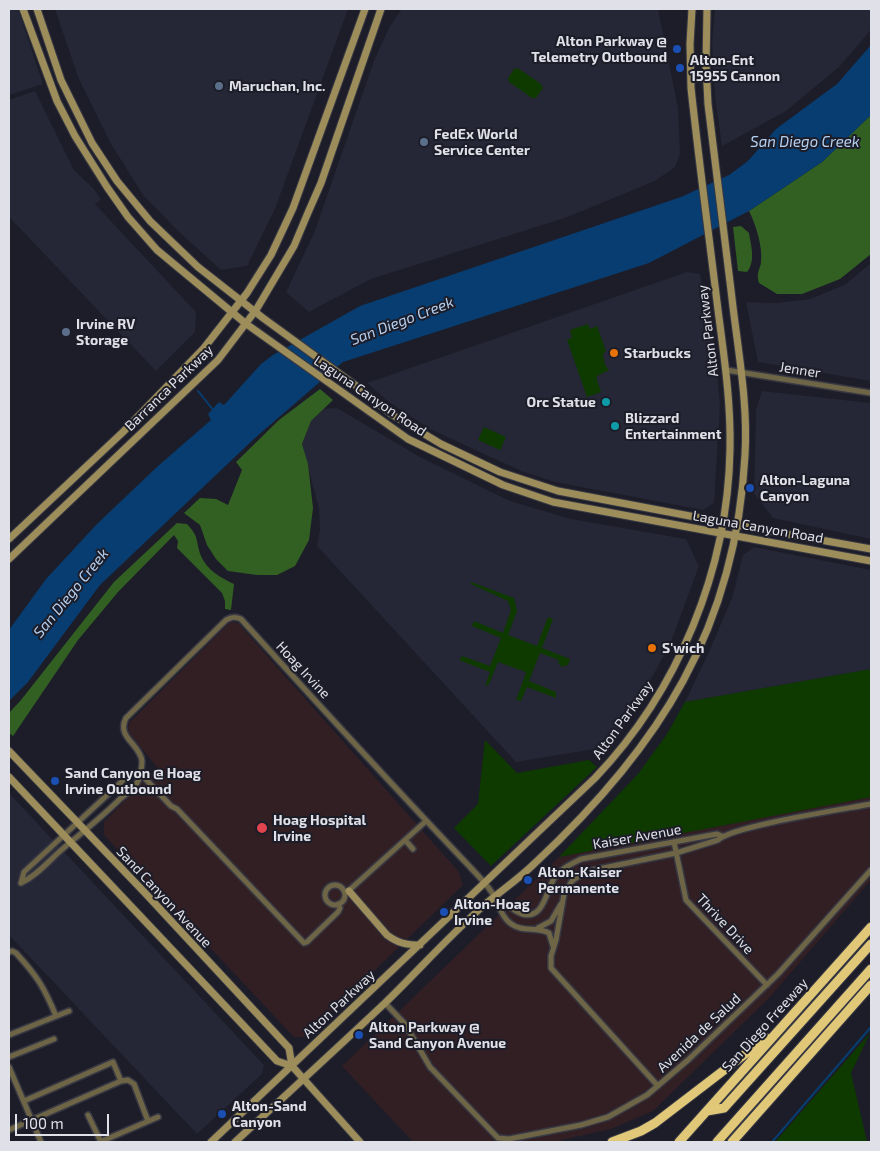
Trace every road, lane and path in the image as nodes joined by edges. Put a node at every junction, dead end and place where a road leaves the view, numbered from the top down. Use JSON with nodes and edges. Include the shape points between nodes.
{"nodes":[{"id":1,"x":23,"y":9,"type":"edge"},
{"id":2,"x":37,"y":9,"type":"edge"},
{"id":3,"x":365,"y":9,"type":"edge"},
{"id":4,"x":381,"y":9,"type":"edge"},
{"id":5,"x":692,"y":9,"type":"edge"},
{"id":6,"x":707,"y":9,"type":"edge"},
{"id":7,"x":242,"y":300,"type":"junction"},
{"id":8,"x":255,"y":310,"type":"junction"},
{"id":9,"x":232,"y":313,"type":"junction"},
{"id":10,"x":245,"y":323,"type":"junction"},
{"id":11,"x":726,"y":370,"type":"junction"},
{"id":12,"x":741,"y":372,"type":"junction"},
{"id":13,"x":871,"y":393,"type":"edge"},
{"id":14,"x":722,"y":522,"type":"junction"},
{"id":15,"x":737,"y":525,"type":"junction"},
{"id":16,"x":720,"y":533,"type":"junction"},
{"id":17,"x":735,"y":536,"type":"junction"},
{"id":18,"x":9,"y":539,"type":"edge"},
{"id":19,"x":871,"y":549,"type":"edge"},
{"id":20,"x":9,"y":559,"type":"edge"},
{"id":21,"x":871,"y":561,"type":"edge"},
{"id":22,"x":9,"y":751,"type":"edge"},
{"id":23,"x":140,"y":773,"type":"junction"},
{"id":24,"x":9,"y":777,"type":"edge"},
{"id":25,"x":871,"y":804,"type":"edge"},
{"id":26,"x":426,"y":821,"type":"junction"},
{"id":27,"x":78,"y":824,"type":"junction"},
{"id":28,"x":84,"y":831,"type":"junction"},
{"id":29,"x":64,"y":836,"type":"junction"},
{"id":30,"x":722,"y":836,"type":"junction"},
{"id":31,"x":405,"y":840,"type":"junction"},
{"id":32,"x":674,"y":842,"type":"junction"},
{"id":33,"x":70,"y":843,"type":"junction"},
{"id":34,"x":413,"y":849,"type":"dead end"},
{"id":35,"x":676,"y":853,"type":"junction"},
{"id":36,"x":871,"y":870,"type":"edge"},
{"id":37,"x":485,"y":884,"type":"junction"},
{"id":38,"x":347,"y":893,"type":"junction"},
{"id":39,"x":495,"y":897,"type":"junction"},
{"id":40,"x":562,"y":901,"type":"junction"},
{"id":41,"x":338,"y":904,"type":"junction"},
{"id":42,"x":871,"y":927,"type":"edge"},
{"id":43,"x":536,"y":929,"type":"junction"},
{"id":44,"x":871,"y":944,"type":"edge"},
{"id":45,"x":420,"y":945,"type":"junction"},
{"id":46,"x":553,"y":946,"type":"junction"},
{"id":47,"x":9,"y":952,"type":"edge"},
{"id":48,"x":871,"y":968,"type":"edge"},
{"id":49,"x":767,"y":985,"type":"junction"},
{"id":50,"x":871,"y":985,"type":"edge"},
{"id":51,"x":385,"y":1002,"type":"junction"},
{"id":52,"x":69,"y":1011,"type":"dead end"},
{"id":53,"x":56,"y":1016,"type":"junction"},
{"id":54,"x":782,"y":1026,"type":"junction"},
{"id":55,"x":9,"y":1035,"type":"edge"},
{"id":56,"x":54,"y":1039,"type":"dead end"},
{"id":57,"x":9,"y":1058,"type":"edge"},
{"id":58,"x":292,"y":1066,"type":"junction"},
{"id":59,"x":9,"y":1067,"type":"edge"},
{"id":60,"x":303,"y":1079,"type":"junction"},
{"id":61,"x":121,"y":1081,"type":"junction"},
{"id":62,"x":658,"y":1086,"type":"junction"},
{"id":63,"x":24,"y":1101,"type":"junction"},
{"id":64,"x":706,"y":1111,"type":"junction"},
{"id":65,"x":88,"y":1115,"type":"dead end"},
{"id":66,"x":158,"y":1117,"type":"dead end"},
{"id":67,"x":32,"y":1120,"type":"junction"},
{"id":68,"x":148,"y":1121,"type":"junction"},
{"id":69,"x":10,"y":1130,"type":"edge"},
{"id":70,"x":41,"y":1142,"type":"edge"},
{"id":71,"x":101,"y":1142,"type":"edge"},
{"id":72,"x":211,"y":1142,"type":"edge"},
{"id":73,"x":235,"y":1142,"type":"edge"},
{"id":74,"x":360,"y":1142,"type":"edge"},
{"id":75,"x":612,"y":1142,"type":"edge"},
{"id":76,"x":679,"y":1142,"type":"edge"},
{"id":77,"x":717,"y":1142,"type":"edge"},
{"id":78,"x":732,"y":1142,"type":"edge"}],
"edges":[{"from":1,"to":9,"type":"main road","name":"Laguna Canyon Road","via":[[57,101],[107,187],[157,250]]},
{"from":2,"to":7,"type":"main road","name":"Laguna Canyon Road","via":[[61,80],[92,143],[118,181],[150,221],[198,267]]},
{"from":3,"to":7,"type":"main road","name":"Barranca Parkway","via":[[293,208],[271,255]]},
{"from":4,"to":8,"type":"main road","name":"Barranca Parkway","via":[[308,215],[294,246]]},
{"from":5,"to":11,"type":"main road","name":"Alton Parkway","via":[[690,74]]},
{"from":6,"to":12,"type":"main road","name":"Alton Parkway","via":[[706,73]]},
{"from":7,"to":8,"type":"main road","name":"Laguna Canyon Road"},
{"from":7,"to":9,"type":"main road","name":"Barranca Parkway"},
{"from":8,"to":10,"type":"main road","name":"Barranca Parkway"},
{"from":8,"to":14,"type":"main road","name":"Laguna Canyon Road","via":[[391,414],[441,444],[508,475],[558,491]]},
{"from":9,"to":10,"type":"main road","name":"Laguna Canyon Road"},
{"from":9,"to":18,"type":"main road","name":"Barranca Parkway","via":[[204,348],[123,432]]},
{"from":10,"to":16,"type":"main road","name":"Laguna Canyon Road","via":[[408,439],[503,485],[553,502]]},
{"from":10,"to":20,"type":"main road","name":"Barranca Parkway","via":[[218,360]]},
{"from":11,"to":12,"type":"street","name":"Jenner"},
{"from":11,"to":14,"type":"main road","name":"Alton Parkway","via":[[730,450]]},
{"from":12,"to":13,"type":"street","name":"Jenner"},
{"from":12,"to":15,"type":"main road","name":"Alton Parkway","via":[[745,444]]},
{"from":14,"to":15,"type":"main road","name":"Laguna Canyon Road"},
{"from":14,"to":16,"type":"main road","name":"Alton Parkway"},
{"from":15,"to":17,"type":"main road","name":"Alton Parkway"},
{"from":15,"to":19,"type":"main road","name":"Laguna Canyon Road"},
{"from":16,"to":17,"type":"main road","name":"Laguna Canyon Road"},
{"from":16,"to":37,"type":"main road","name":"Alton Parkway","via":[[694,622],[675,666],[652,706],[602,772]]},
{"from":17,"to":21,"type":"main road","name":"Laguna Canyon Road"},
{"from":17,"to":39,"type":"main road","name":"Alton Parkway","via":[[709,627],[675,697],[653,731],[589,810],[535,864]]},
{"from":22,"to":27,"type":"main road","name":"Sand Canyon Avenue"},
{"from":23,"to":26,"type":"street","name":"Hoag Irvine","via":[[142,762],[139,753],[123,730],[126,718],[226,620],[237,617]]},
{"from":23,"to":27,"type":"street","via":[[130,774]]},
{"from":23,"to":28,"type":"street","via":[[137,784]]},
{"from":23,"to":41,"type":"street","via":[[304,943],[338,912]]},
{"from":24,"to":29,"type":"main road","name":"Sand Canyon Avenue"},
{"from":25,"to":30,"type":"street","name":"Kaiser Avenue"},
{"from":26,"to":31,"type":"street"},
{"from":26,"to":37,"type":"street","name":"Hoag Irvine"},
{"from":27,"to":28,"type":"main road","name":"Sand Canyon Avenue"},
{"from":27,"to":29,"type":"street"},
{"from":28,"to":33,"type":"street"},
{"from":28,"to":58,"type":"main road","name":"Sand Canyon Avenue","via":[[289,1048]]},
{"from":29,"to":33,"type":"main road","name":"Sand Canyon Avenue"},
{"from":29,"to":33,"type":"street","via":[[24,872],[21,883],[30,879]]},
{"from":30,"to":32,"type":"street","name":"Kaiser Avenue","via":[[717,834]]},
{"from":30,"to":35,"type":"street","name":"Kaiser Avenue"},
{"from":31,"to":34,"type":"street"},
{"from":31,"to":38,"type":"street"},
{"from":32,"to":35,"type":"street","name":"Thrive Drive"},
{"from":32,"to":39,"type":"street","name":"Kaiser Avenue","via":[[581,859],[566,866],[553,879],[543,906],[531,914],[516,911]]},
{"from":33,"to":58,"type":"main road","name":"Sand Canyon Avenue","via":[[276,1061]]},
{"from":35,"to":40,"type":"street","name":"Kaiser Avenue","via":[[584,872],[567,887]]},
{"from":35,"to":49,"type":"street","name":"Thrive Drive","via":[[686,900]]},
{"from":36,"to":49,"type":"street","name":"Avenida de Salud"},
{"from":37,"to":39,"type":"street","name":"Hoag Irvine"},
{"from":37,"to":45,"type":"main road","name":"Alton Parkway"},
{"from":38,"to":41,"type":"street"},
{"from":38,"to":41,"type":"street","via":[[337,885],[328,888],[325,893],[327,900]]},
{"from":38,"to":45,"type":"main road","via":[[394,940],[405,945]]},
{"from":39,"to":43,"type":"street","via":[[501,914],[508,922],[524,930]]},
{"from":39,"to":51,"type":"main road","name":"Alton Parkway"},
{"from":40,"to":43,"type":"street","name":"Kaiser Avenue","via":[[551,921]]},
{"from":40,"to":46,"type":"street","name":"Kaiser Avenue"},
{"from":42,"to":54,"type":"highway","name":"San Diego Freeway"},
{"from":43,"to":46,"type":"street","via":[[549,933]]},
{"from":44,"to":64,"type":"highway","via":[[724,1108]]},
{"from":45,"to":58,"type":"main road","name":"Alton Parkway"},
{"from":46,"to":62,"type":"street","name":"Kaiser Avenue","via":[[552,971]]},
{"from":47,"to":53,"type":"street","via":[[16,953],[35,974]]},
{"from":48,"to":77,"type":"highway"},
{"from":49,"to":62,"type":"street","name":"Avenida de Salud"},
{"from":50,"to":78,"type":"highway"},
{"from":51,"to":60,"type":"main road","name":"Alton Parkway"},
{"from":51,"to":62,"type":"street","name":"Avenida de Salud","via":[[405,1024],[430,1067],[498,1138],[509,1140],[608,1117]]},
{"from":52,"to":53,"type":"street"},
{"from":53,"to":55,"type":"street"},
{"from":54,"to":64,"type":"highway","name":"San Diego Freeway"},
{"from":54,"to":75,"type":"highway","via":[[655,1123]]},
{"from":56,"to":57,"type":"street"},
{"from":58,"to":60,"type":"main road","name":"Sand Canyon Avenue"},
{"from":58,"to":72,"type":"main road","name":"Alton Parkway"},
{"from":59,"to":63,"type":"street"},
{"from":60,"to":73,"type":"main road","name":"Alton Parkway"},
{"from":60,"to":74,"type":"main road","name":"Sand Canyon Avenue"},
{"from":61,"to":63,"type":"street","via":[[113,1062]]},
{"from":61,"to":67,"type":"street"},
{"from":61,"to":68,"type":"street","via":[[128,1080],[134,1084]]},
{"from":63,"to":67,"type":"street"},
{"from":64,"to":76,"type":"highway","name":"San Diego Freeway"},
{"from":65,"to":71,"type":"street"},
{"from":66,"to":68,"type":"street"},
{"from":67,"to":69,"type":"street"},
{"from":67,"to":70,"type":"street"},
{"from":68,"to":71,"type":"street"}]}
